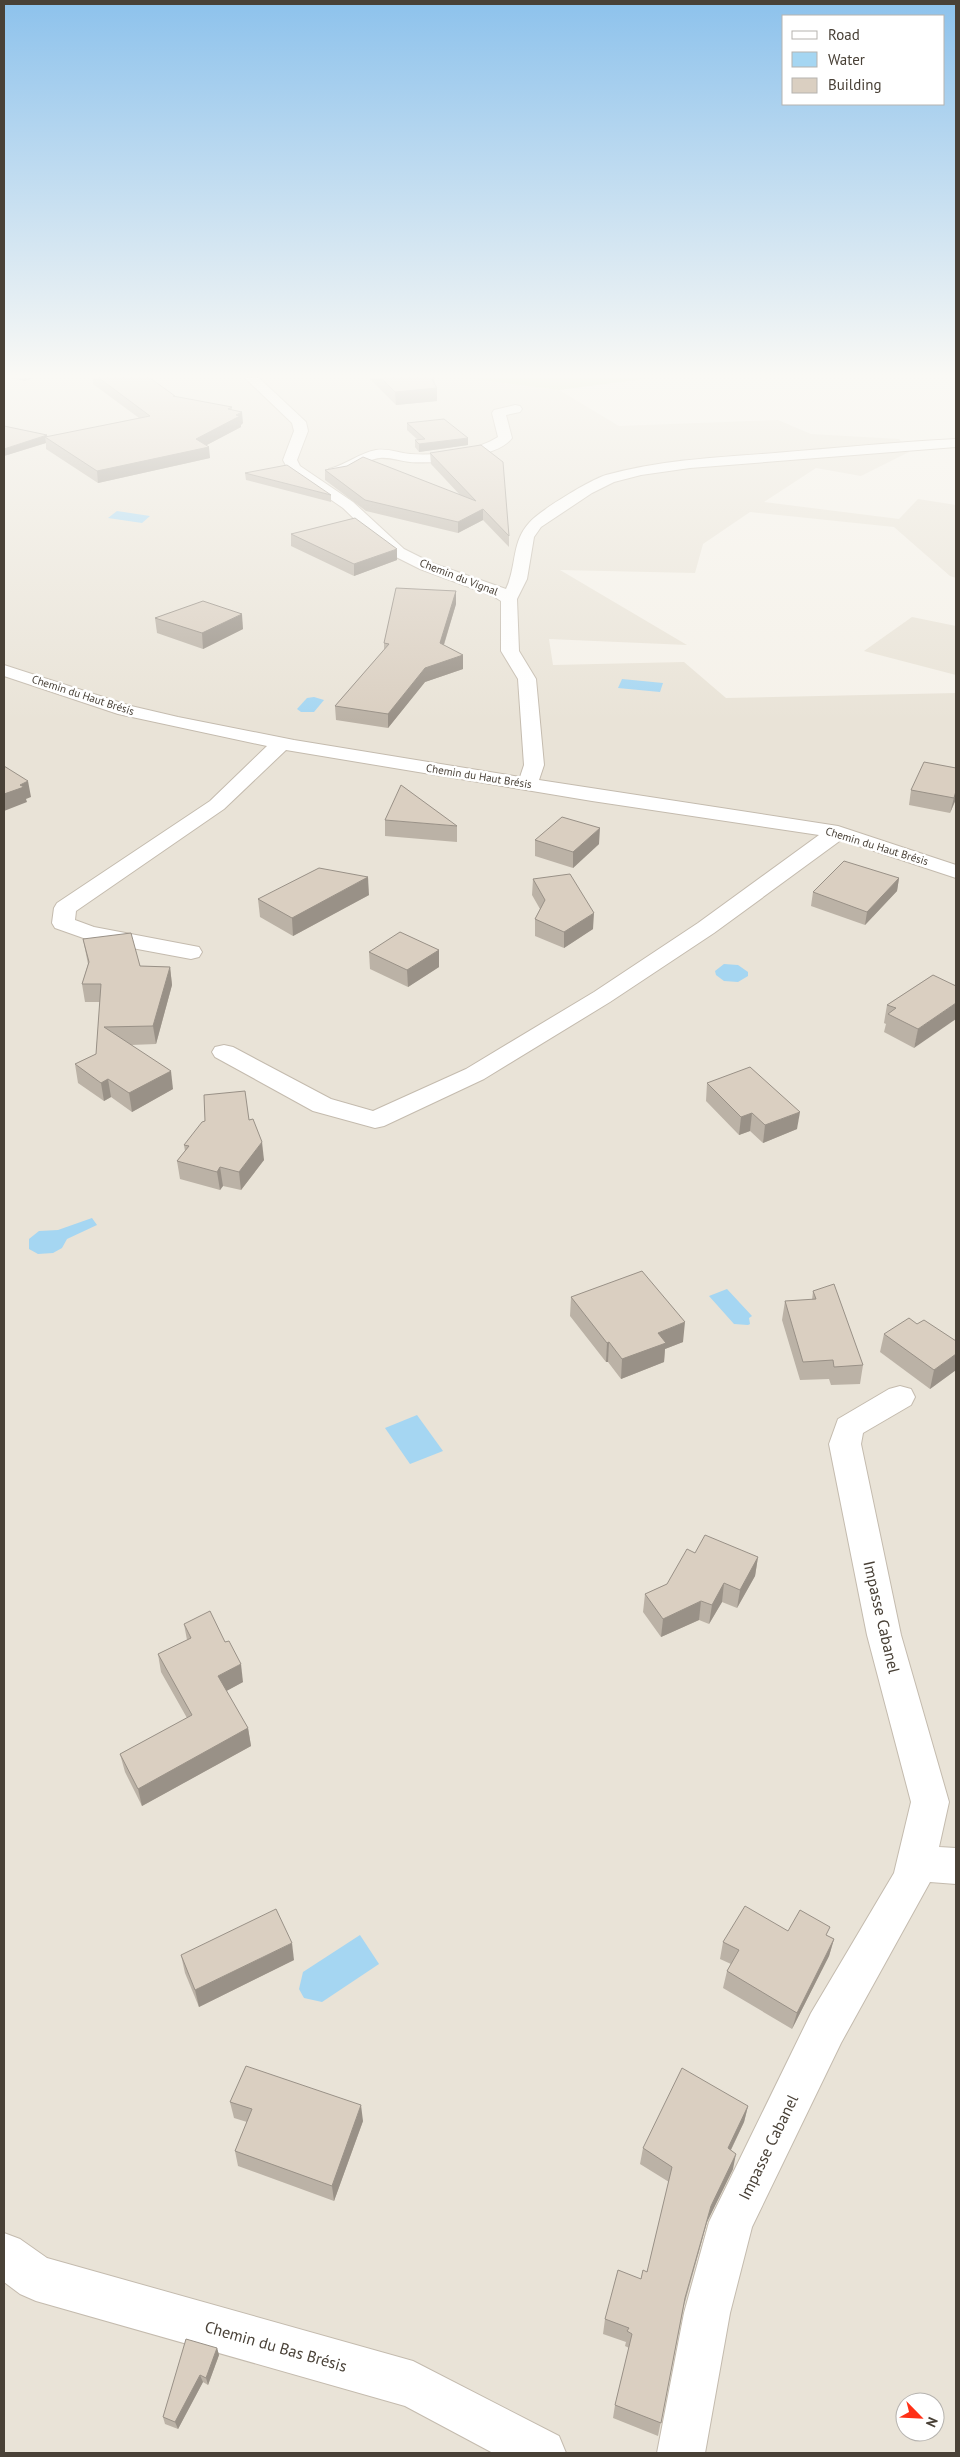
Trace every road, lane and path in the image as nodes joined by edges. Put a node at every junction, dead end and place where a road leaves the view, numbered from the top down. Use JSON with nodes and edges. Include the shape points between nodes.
{"nodes":[{"id":1,"x":328,"y":493,"type":"edge"},
{"id":2,"x":583,"y":493,"type":"edge"},
{"id":3,"x":509,"y":600,"type":"junction"},
{"id":4,"x":4,"y":670,"type":"edge"},
{"id":5,"x":282,"y":743,"type":"junction"},
{"id":6,"x":528,"y":783,"type":"junction"},
{"id":7,"x":838,"y":832,"type":"junction"},
{"id":8,"x":956,"y":872,"type":"edge"},
{"id":9,"x":191,"y":952,"type":"dead end"},
{"id":10,"x":224,"y":1052,"type":"dead end"},
{"id":11,"x":900,"y":1397,"type":"dead end"},
{"id":12,"x":916,"y":1863,"type":"junction"},
{"id":13,"x":956,"y":1866,"type":"edge"},
{"id":14,"x":4,"y":2255,"type":"edge"},
{"id":15,"x":542,"y":2453,"type":"edge"},
{"id":16,"x":681,"y":2453,"type":"edge"}],
"edges":[{"from":1,"to":3,"type":"street","name":"Chemin du Vignal","via":[[348,506],[398,552],[426,566],[499,592]]},
{"from":2,"to":3,"type":"street","via":[[536,524],[526,537],[519,579]]},
{"from":3,"to":6,"type":"street","name":"Chemin du Vignal","via":[[510,651],[527,679],[534,765]]},
{"from":4,"to":5,"type":"street","name":"Chemin du Haut Brésis","via":[[178,724]]},
{"from":5,"to":6,"type":"street","name":"Chemin du Haut Brésis"},
{"from":5,"to":9,"type":"street","via":[[217,805],[65,908],[63,922],[89,933]]},
{"from":6,"to":7,"type":"street","name":"Chemin du Haut Brésis"},
{"from":7,"to":8,"type":"street","name":"Chemin du Haut Brésis"},
{"from":7,"to":10,"type":"street","via":[[706,928],[602,997],[475,1074],[375,1120],[322,1106]]},
{"from":11,"to":12,"type":"street","name":"Impasse Cabanel","via":[[849,1427],[845,1444],[884,1635],[930,1802]]},
{"from":12,"to":13,"type":"street"},
{"from":12,"to":16,"type":"street","name":"Impasse Cabanel","via":[[912,1879],[826,2028],[731,2222],[707,2313]]},
{"from":14,"to":15,"type":"street","name":"Chemin du Bas Brésis","via":[[36,2278],[413,2385]]}]}
